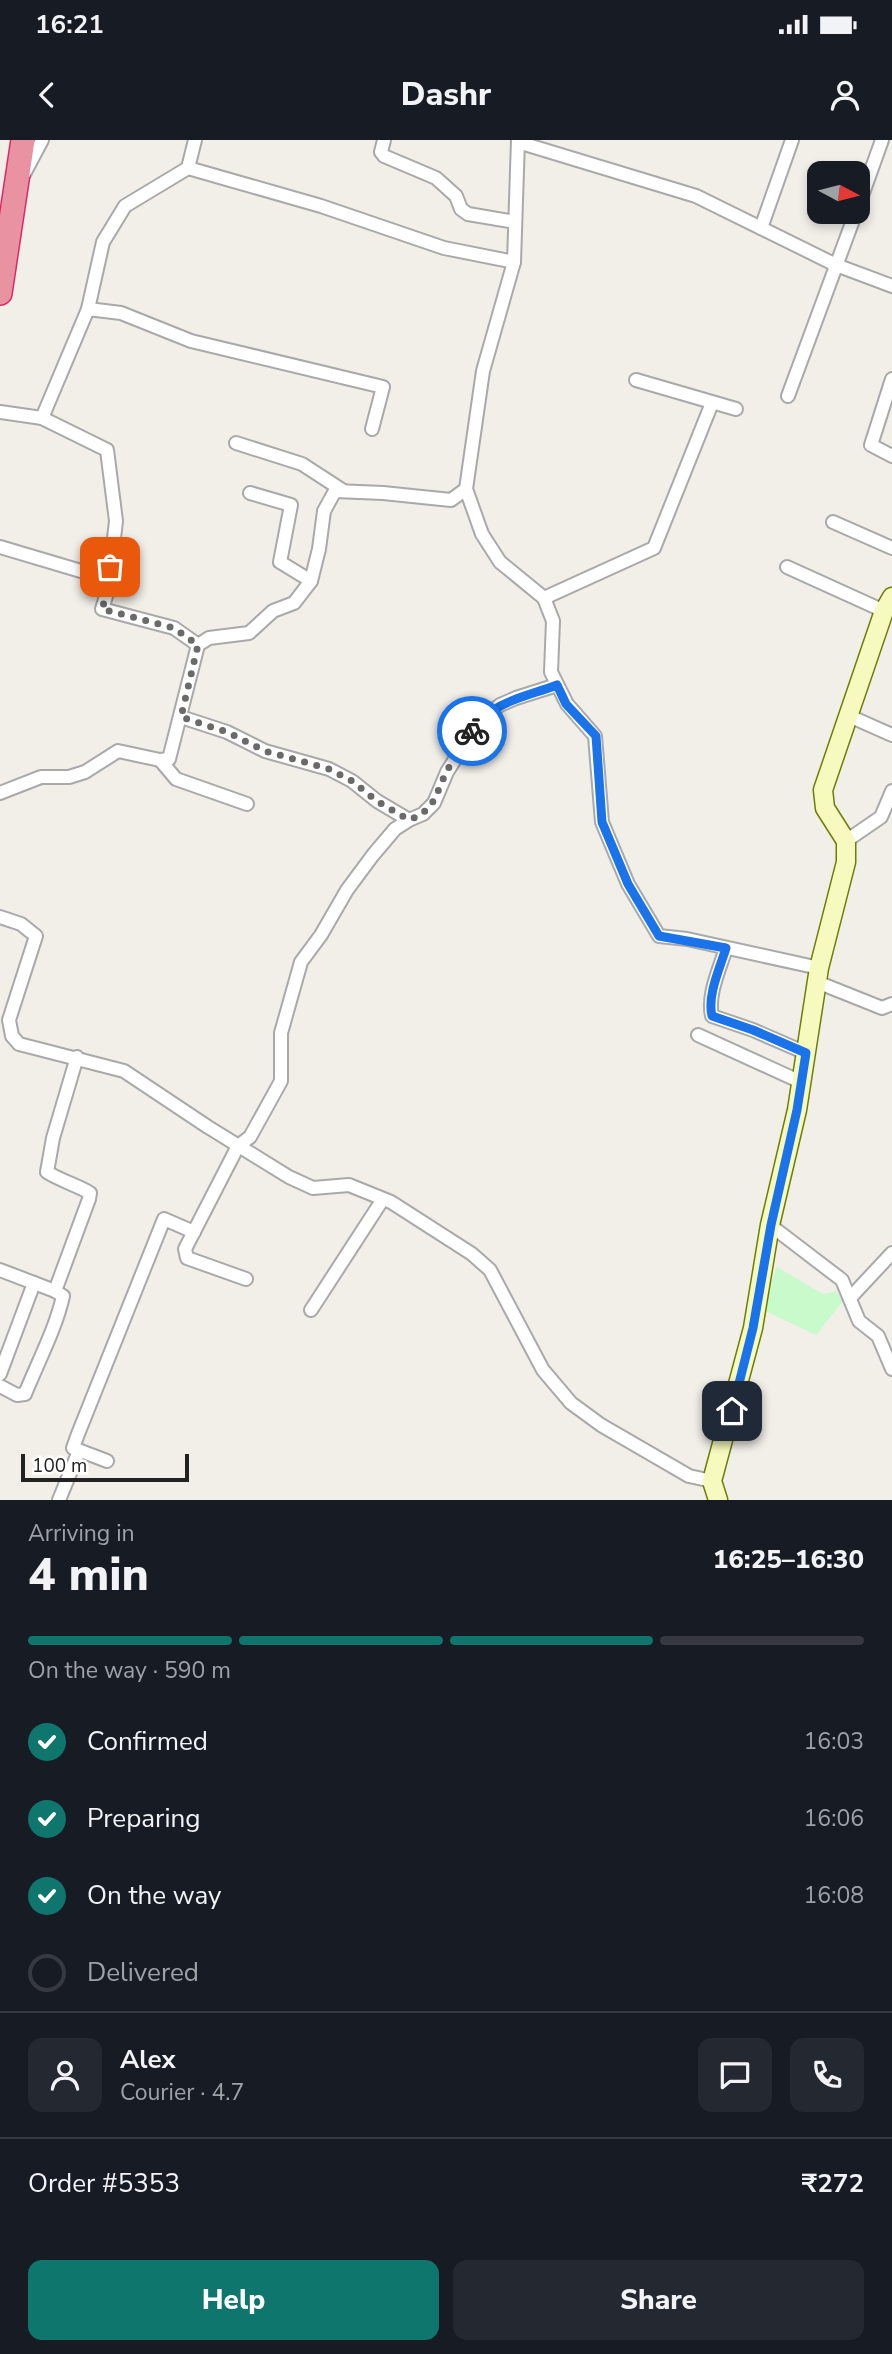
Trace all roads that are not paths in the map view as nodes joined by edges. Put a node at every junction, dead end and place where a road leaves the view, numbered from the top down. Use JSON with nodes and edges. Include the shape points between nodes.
{"nodes":[{"id":1,"x":10,"y":140,"type":"edge"},
{"id":2,"x":23,"y":140,"type":"edge"},
{"id":3,"x":41,"y":140,"type":"edge"},
{"id":4,"x":195,"y":140,"type":"edge"},
{"id":5,"x":384,"y":140,"type":"edge"},
{"id":6,"x":792,"y":140,"type":"edge"},
{"id":7,"x":882,"y":140,"type":"edge"},
{"id":8,"x":518,"y":141,"type":"edge"},
{"id":9,"x":188,"y":167,"type":"junction"},
{"id":10,"x":870,"y":174,"type":"edge"},
{"id":11,"x":8,"y":197,"type":"edge"},
{"id":12,"x":515,"y":222,"type":"junction"},
{"id":13,"x":851,"y":224,"type":"edge"},
{"id":14,"x":761,"y":228,"type":"junction"},
{"id":15,"x":514,"y":261,"type":"junction"},
{"id":16,"x":836,"y":265,"type":"junction"},
{"id":17,"x":892,"y":286,"type":"edge"},
{"id":18,"x":0,"y":293,"type":"edge"},
{"id":19,"x":88,"y":309,"type":"junction"},
{"id":20,"x":892,"y":379,"type":"edge"},
{"id":21,"x":636,"y":380,"type":"dead end"},
{"id":22,"x":788,"y":396,"type":"dead end"},
{"id":23,"x":712,"y":402,"type":"junction"},
{"id":24,"x":736,"y":410,"type":"dead end"},
{"id":25,"x":0,"y":412,"type":"edge"},
{"id":26,"x":42,"y":418,"type":"junction"},
{"id":27,"x":372,"y":429,"type":"dead end"},
{"id":28,"x":236,"y":443,"type":"dead end"},
{"id":29,"x":892,"y":456,"type":"edge"},
{"id":30,"x":466,"y":489,"type":"junction"},
{"id":31,"x":342,"y":490,"type":"junction"},
{"id":32,"x":250,"y":493,"type":"dead end"},
{"id":33,"x":833,"y":522,"type":"dead end"},
{"id":34,"x":0,"y":547,"type":"edge"},
{"id":35,"x":892,"y":548,"type":"edge"},
{"id":36,"x":787,"y":566,"type":"dead end"},
{"id":37,"x":311,"y":581,"type":"junction"},
{"id":38,"x":108,"y":590,"type":"junction"},
{"id":39,"x":544,"y":598,"type":"junction"},
{"id":40,"x":888,"y":604,"type":"edge"},
{"id":41,"x":198,"y":645,"type":"junction"},
{"id":42,"x":557,"y":685,"type":"junction"},
{"id":43,"x":847,"y":715,"type":"junction"},
{"id":44,"x":181,"y":717,"type":"junction"},
{"id":45,"x":892,"y":734,"type":"edge"},
{"id":46,"x":160,"y":760,"type":"junction"},
{"id":47,"x":892,"y":791,"type":"edge"},
{"id":48,"x":0,"y":793,"type":"edge"},
{"id":49,"x":247,"y":804,"type":"dead end"},
{"id":50,"x":409,"y":820,"type":"junction"},
{"id":51,"x":846,"y":841,"type":"junction"},
{"id":52,"x":0,"y":917,"type":"edge"},
{"id":53,"x":726,"y":948,"type":"junction"},
{"id":54,"x":818,"y":975,"type":"junction"},
{"id":55,"x":892,"y":1004,"type":"edge"},
{"id":56,"x":698,"y":1035,"type":"dead end"},
{"id":57,"x":806,"y":1053,"type":"junction"},
{"id":58,"x":77,"y":1057,"type":"junction"},
{"id":59,"x":801,"y":1082,"type":"junction"},
{"id":60,"x":238,"y":1146,"type":"junction"},
{"id":61,"x":383,"y":1199,"type":"junction"},
{"id":62,"x":771,"y":1225,"type":"junction"},
{"id":63,"x":194,"y":1231,"type":"junction"},
{"id":64,"x":892,"y":1253,"type":"edge"},
{"id":65,"x":0,"y":1270,"type":"edge"},
{"id":66,"x":246,"y":1279,"type":"dead end"},
{"id":67,"x":34,"y":1283,"type":"junction"},
{"id":68,"x":55,"y":1291,"type":"junction"},
{"id":69,"x":850,"y":1298,"type":"junction"},
{"id":70,"x":311,"y":1310,"type":"dead end"},
{"id":71,"x":892,"y":1369,"type":"edge"},
{"id":72,"x":0,"y":1374,"type":"edge"},
{"id":73,"x":0,"y":1386,"type":"edge"},
{"id":74,"x":79,"y":1451,"type":"junction"},
{"id":75,"x":107,"y":1461,"type":"dead end"},
{"id":76,"x":712,"y":1481,"type":"junction"},
{"id":77,"x":59,"y":1500,"type":"edge"},
{"id":78,"x":718,"y":1500,"type":"edge"}],
"edges":[{"from":1,"to":11,"type":"highway"},
{"from":2,"to":11,"type":"highway"},
{"from":3,"to":11,"type":"street"},
{"from":4,"to":9,"type":"street"},
{"from":5,"to":12,"type":"street","via":[[380,152],[384,156],[436,178],[468,214]]},
{"from":6,"to":14,"type":"street"},
{"from":7,"to":10,"type":"street"},
{"from":8,"to":12,"type":"street"},
{"from":8,"to":14,"type":"street","via":[[696,196]]},
{"from":9,"to":15,"type":"street","via":[[444,248]]},
{"from":9,"to":19,"type":"street","via":[[125,206],[103,242]]},
{"from":11,"to":18,"type":"highway"},
{"from":12,"to":15,"type":"street"},
{"from":13,"to":16,"type":"street"},
{"from":14,"to":16,"type":"street"},
{"from":15,"to":30,"type":"street","via":[[483,372]]},
{"from":16,"to":17,"type":"street"},
{"from":16,"to":22,"type":"street"},
{"from":19,"to":26,"type":"street"},
{"from":19,"to":27,"type":"street","via":[[121,313],[191,341],[383,387]]},
{"from":20,"to":29,"type":"street","via":[[871,445]]},
{"from":21,"to":23,"type":"street"},
{"from":23,"to":24,"type":"street"},
{"from":23,"to":39,"type":"street","via":[[654,548]]},
{"from":25,"to":26,"type":"street"},
{"from":26,"to":38,"type":"street","via":[[107,450],[116,521]]},
{"from":28,"to":31,"type":"street","via":[[302,464]]},
{"from":30,"to":31,"type":"street","via":[[451,500]]},
{"from":30,"to":39,"type":"street","via":[[482,534],[500,562]]},
{"from":31,"to":37,"type":"street","via":[[335,491],[324,511]]},
{"from":32,"to":37,"type":"street","via":[[291,505],[280,562]]},
{"from":33,"to":35,"type":"street"},
{"from":34,"to":38,"type":"street","via":[[91,574]]},
{"from":36,"to":40,"type":"street"},
{"from":37,"to":41,"type":"street","via":[[294,603],[273,611],[249,633],[209,638]]},
{"from":38,"to":41,"type":"street","via":[[102,609],[174,628]]},
{"from":39,"to":42,"type":"street","via":[[553,621],[551,672]]},
{"from":40,"to":43,"type":"main road"},
{"from":41,"to":44,"type":"street"},
{"from":42,"to":50,"type":"street","via":[[500,705],[479,721],[447,772],[434,803]]},
{"from":42,"to":53,"type":"street","via":[[566,704],[596,736],[602,822],[628,884],[659,936]]},
{"from":43,"to":45,"type":"street"},
{"from":43,"to":51,"type":"main road","via":[[822,800]]},
{"from":44,"to":46,"type":"street","via":[[169,759]]},
{"from":44,"to":50,"type":"street","via":[[265,751],[329,769]]},
{"from":46,"to":48,"type":"street","via":[[118,751],[85,772],[41,777]]},
{"from":46,"to":49,"type":"street","via":[[176,779]]},
{"from":47,"to":51,"type":"street","via":[[881,817]]},
{"from":50,"to":60,"type":"street","via":[[373,855],[302,962],[281,1033],[281,1081],[250,1137]]},
{"from":51,"to":54,"type":"main road","via":[[844,874]]},
{"from":52,"to":58,"type":"street","via":[[36,936],[9,1020],[12,1036],[19,1044]]},
{"from":53,"to":54,"type":"street"},
{"from":53,"to":57,"type":"street","via":[[712,997],[712,1016]]},
{"from":54,"to":55,"type":"street","via":[[882,1008]]},
{"from":54,"to":57,"type":"main road"},
{"from":56,"to":59,"type":"street"},
{"from":57,"to":59,"type":"main road"},
{"from":58,"to":60,"type":"street","via":[[124,1070]]},
{"from":58,"to":68,"type":"street","via":[[47,1172],[90,1193]]},
{"from":59,"to":62,"type":"main road"},
{"from":60,"to":61,"type":"street","via":[[313,1188],[349,1185]]},
{"from":60,"to":63,"type":"street"},
{"from":61,"to":70,"type":"street"},
{"from":61,"to":76,"type":"street","via":[[490,1270],[543,1370],[571,1403],[690,1476]]},
{"from":62,"to":69,"type":"street","via":[[842,1280]]},
{"from":62,"to":76,"type":"main road","via":[[753,1328]]},
{"from":63,"to":66,"type":"street","via":[[187,1258]]},
{"from":63,"to":74,"type":"street","via":[[164,1219],[73,1448]]},
{"from":64,"to":69,"type":"street"},
{"from":65,"to":67,"type":"street"},
{"from":67,"to":68,"type":"street"},
{"from":67,"to":72,"type":"street"},
{"from":68,"to":73,"type":"street","via":[[64,1296],[59,1316],[25,1394]]},
{"from":69,"to":71,"type":"street","via":[[859,1321],[878,1336]]},
{"from":74,"to":75,"type":"street"},
{"from":74,"to":77,"type":"street"},
{"from":76,"to":78,"type":"main road"}]}
